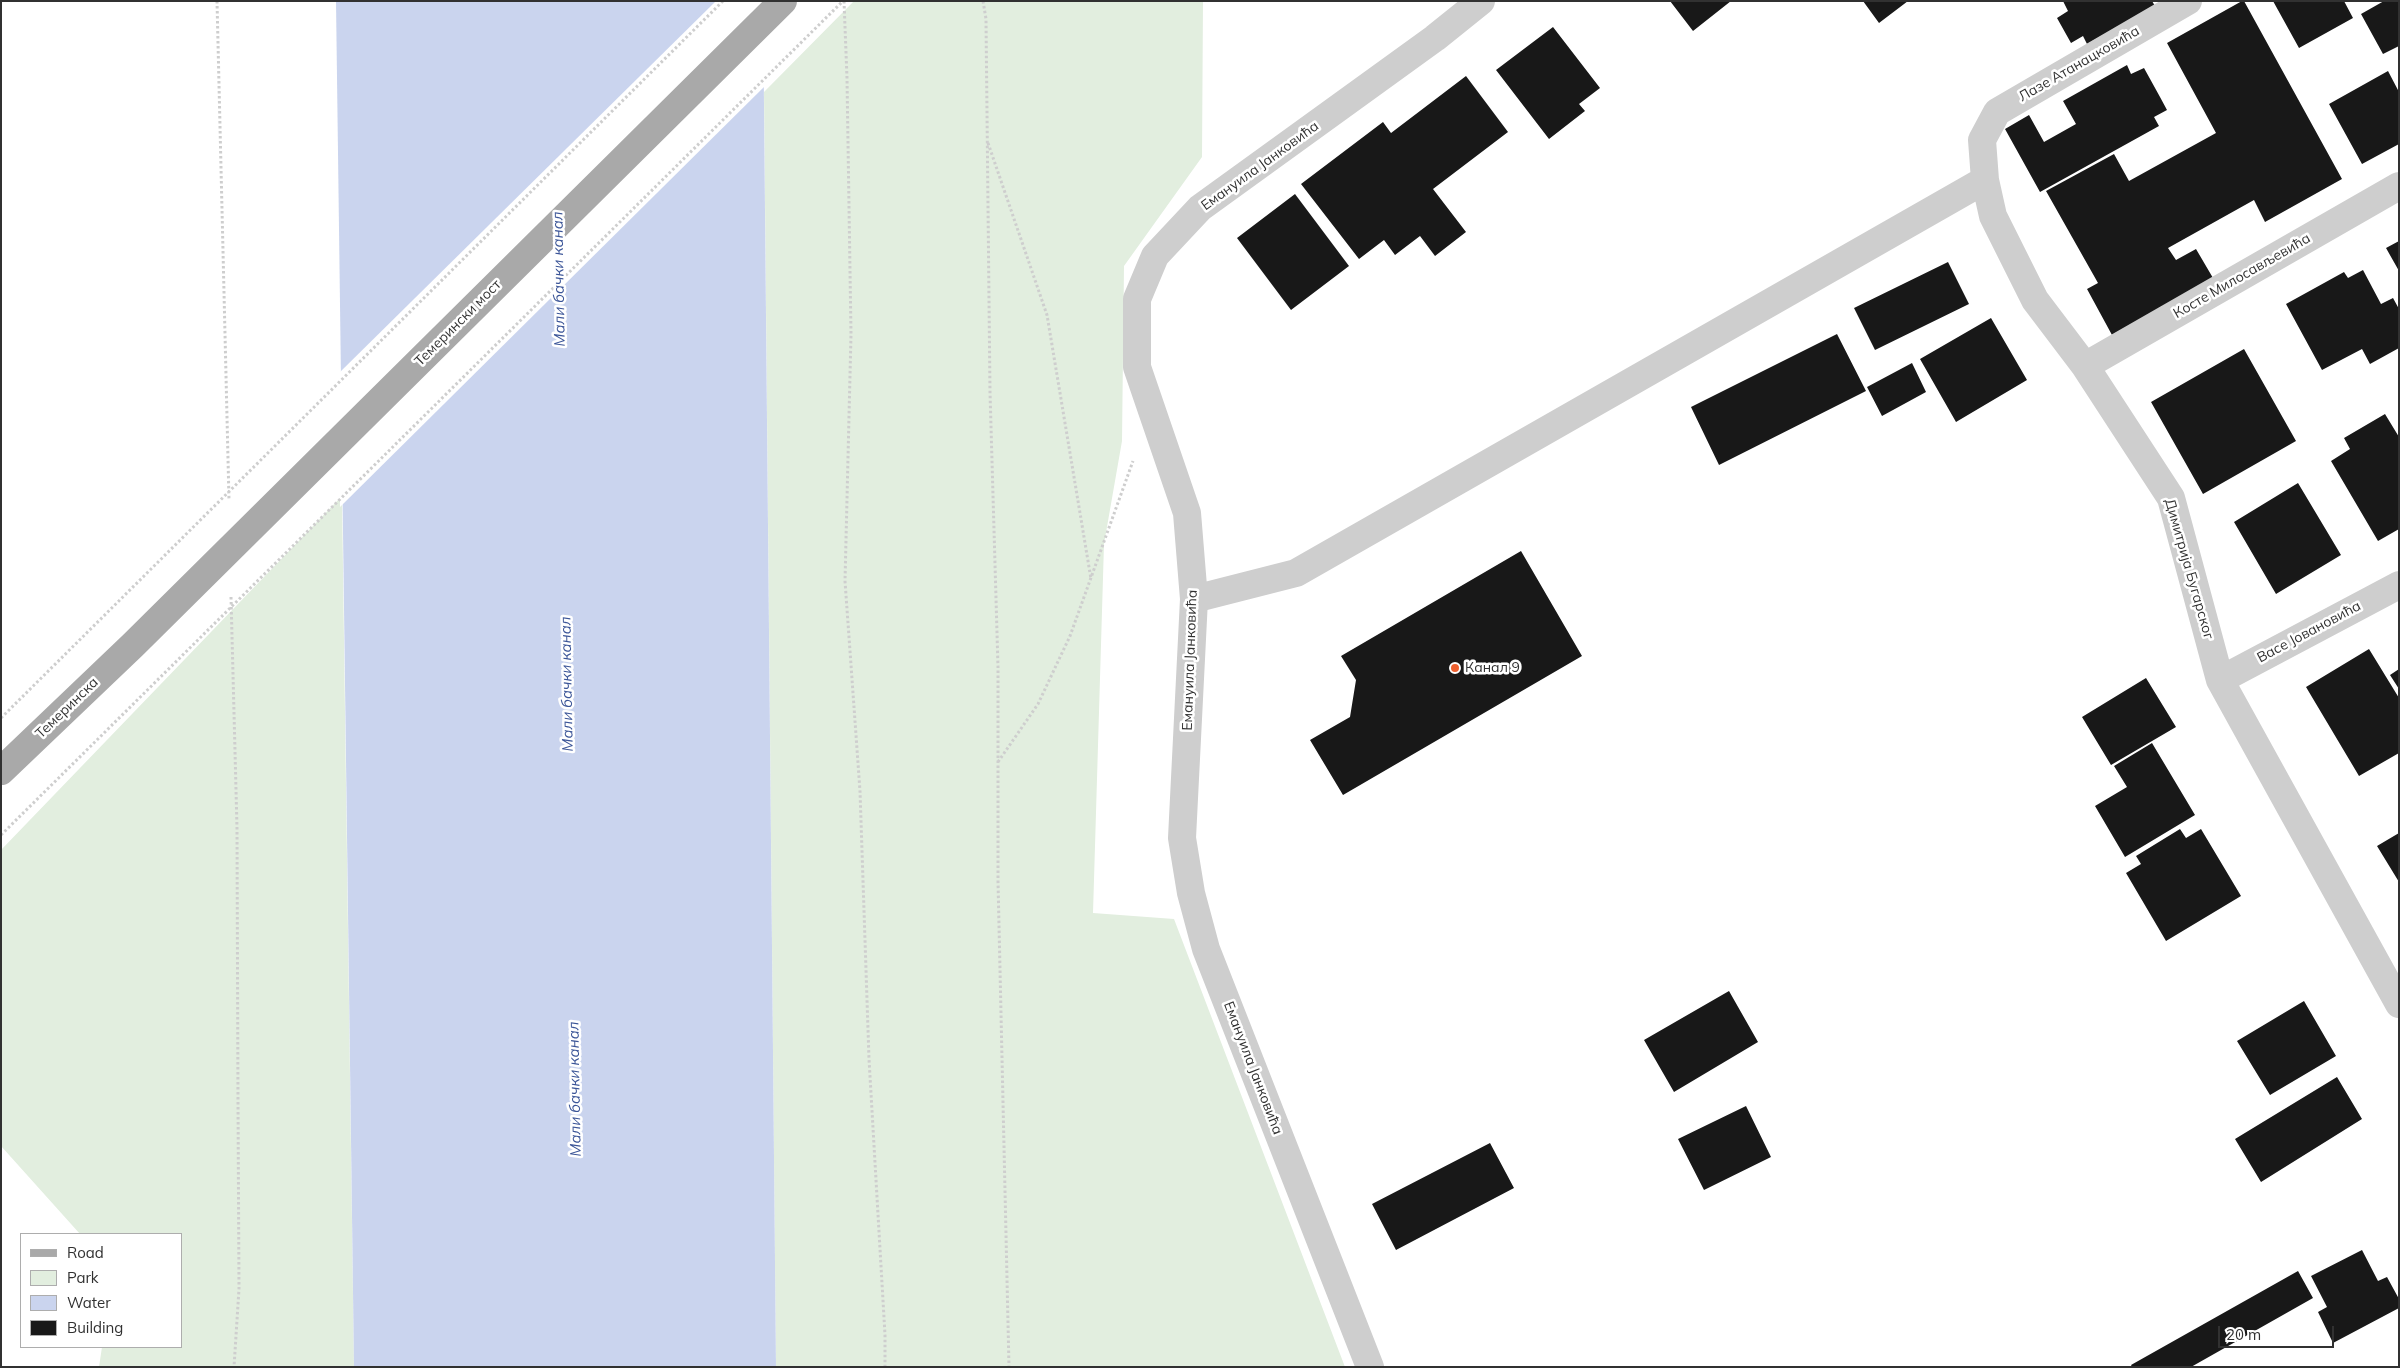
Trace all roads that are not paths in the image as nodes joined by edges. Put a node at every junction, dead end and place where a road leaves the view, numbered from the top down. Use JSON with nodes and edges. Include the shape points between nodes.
{"nodes":[{"id":1,"x":783,"y":1,"type":"edge"},
{"id":2,"x":1481,"y":1,"type":"edge"},
{"id":3,"x":2188,"y":1,"type":"edge"},
{"id":4,"x":1982,"y":140,"type":"joint"},
{"id":5,"x":1985,"y":180,"type":"junction"},
{"id":6,"x":2399,"y":186,"type":"edge"},
{"id":7,"x":2085,"y":366,"type":"junction"},
{"id":8,"x":2399,"y":585,"type":"edge"},
{"id":9,"x":1194,"y":598,"type":"junction"},
{"id":10,"x":133,"y":645,"type":"joint"},
{"id":11,"x":2220,"y":680,"type":"junction"},
{"id":12,"x":1,"y":771,"type":"edge"},
{"id":13,"x":2396,"y":989,"type":"edge"},
{"id":14,"x":1370,"y":1367,"type":"edge"}],
"edges":[{"from":1,"to":10,"type":"main road","name":"Темерински мост"},
{"from":2,"to":9,"type":"street","name":"Емануила Јанковића","via":[[1435,38],[1200,208],[1155,256],[1137,299],[1137,367],[1187,512]]},
{"from":3,"to":4,"type":"street","name":"Лазе Атанацковића","via":[[1997,112]]},
{"from":4,"to":5,"type":"street","name":"Димитрија Бугарског"},
{"from":5,"to":7,"type":"street","name":"Димитрија Бугарског","via":[[1993,216],[2035,300]]},
{"from":5,"to":9,"type":"street","via":[[1296,573]]},
{"from":6,"to":7,"type":"street","name":"Косте Милосављевића"},
{"from":7,"to":11,"type":"street","name":"Димитрија Бугарског","via":[[2171,498]]},
{"from":8,"to":11,"type":"street","name":"Васе Јовановића"},
{"from":9,"to":14,"type":"street","name":"Емануила Јанковића","via":[[1182,838],[1191,893],[1206,949]]},
{"from":10,"to":12,"type":"main road","name":"Темеринска"},
{"from":11,"to":13,"type":"street","name":"Димитрија Бугарског"}]}
